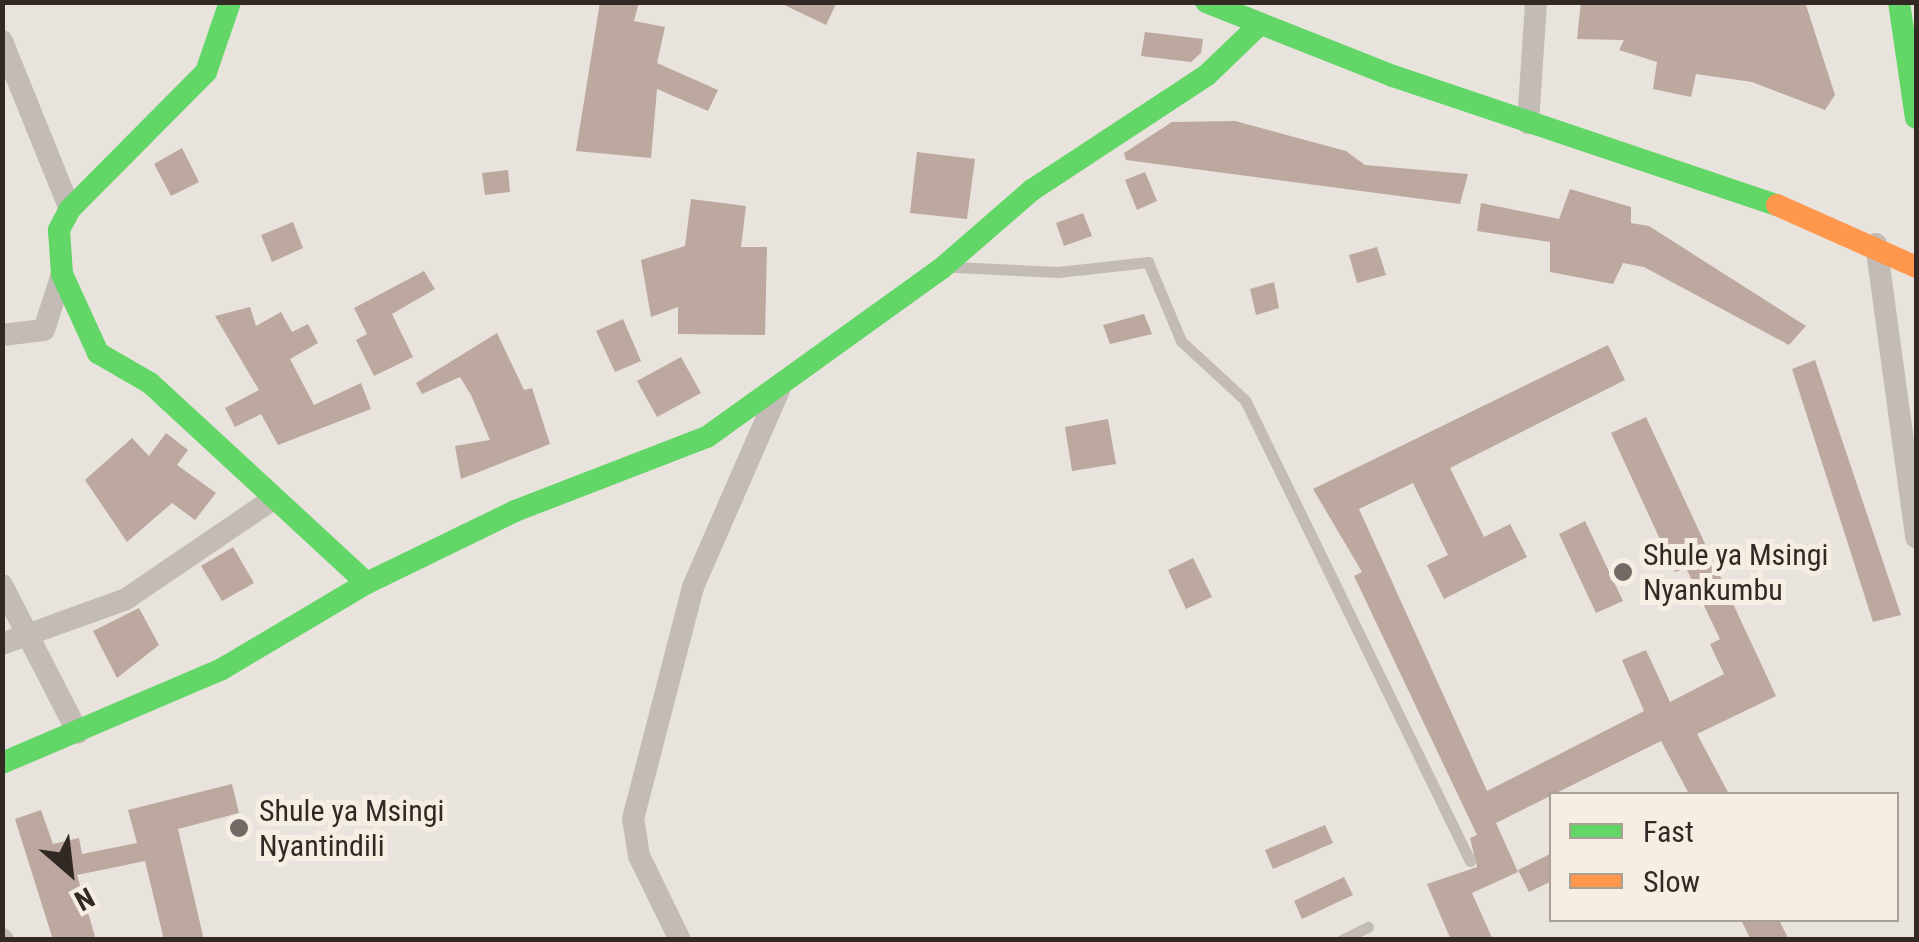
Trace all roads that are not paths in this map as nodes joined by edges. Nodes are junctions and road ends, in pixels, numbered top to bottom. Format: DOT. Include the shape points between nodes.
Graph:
graph roads {
  1 [pos="230,2"];
  2 [pos="1206,2"];
  3 [pos="1536,2"];
  4 [pos="1899,2"];
  5 [pos="1259,25"];
  6 [pos="2,41"];
  7 [pos="1916,118"];
  8 [pos="1528,123"];
  9 [pos="70,208"];
  10 [pos="1876,244"];
  11 [pos="1916,267"];
  12 [pos="941,269"];
  13 [pos="62,274"];
  14 [pos="2,334"];
  15 [pos="778,390"];
  16 [pos="273,498"];
  17 [pos="1916,537"];
  18 [pos="367,583"];
  19 [pos="2,585"];
  20 [pos="29,636"];
  21 [pos="2,644"];
  22 [pos="78,733"];
  23 [pos="2,762"];
  24 [pos="1470,861"];
  25 [pos="1368,927"];
  26 [pos="680,940"];
  27 [pos="1342,940"];
  1 -- 9 [label="main road" via="206,72"];
  2 -- 5 [label="main road"];
  3 -- 8 [label="street"];
  4 -- 7 [label="main road"];
  5 -- 8 [label="main road"];
  5 -- 12 [label="main road" via="1207,74 1032,190"];
  6 -- 9 [label="street"];
  8 -- 10 [label="main road"];
  9 -- 13 [label="main road" via="60,230"];
  10 -- 11 [label="main road"];
  10 -- 17 [label="street"];
  12 -- 15 [label="main road"];
  12 -- 24 [label="lane" via="1058,272 1148,262 1181,341 1244,400"];
  13 -- 14 [label="street" via="44,330"];
  13 -- 16 [label="main road" via="86,340 150,383"];
  15 -- 18 [label="main road" via="707,436 515,512"];
  15 -- 26 [label="street" via="693,586 633,818 636,847"];
  16 -- 18 [label="main road"];
  16 -- 20 [label="street" via="126,599"];
  18 -- 22 [label="main road" via="222,669"];
  19 -- 20 [label="street"];
  20 -- 21 [label="street"];
  20 -- 22 [label="street"];
  22 -- 23 [label="main road"];
  25 -- 27 [label="lane"];
}
